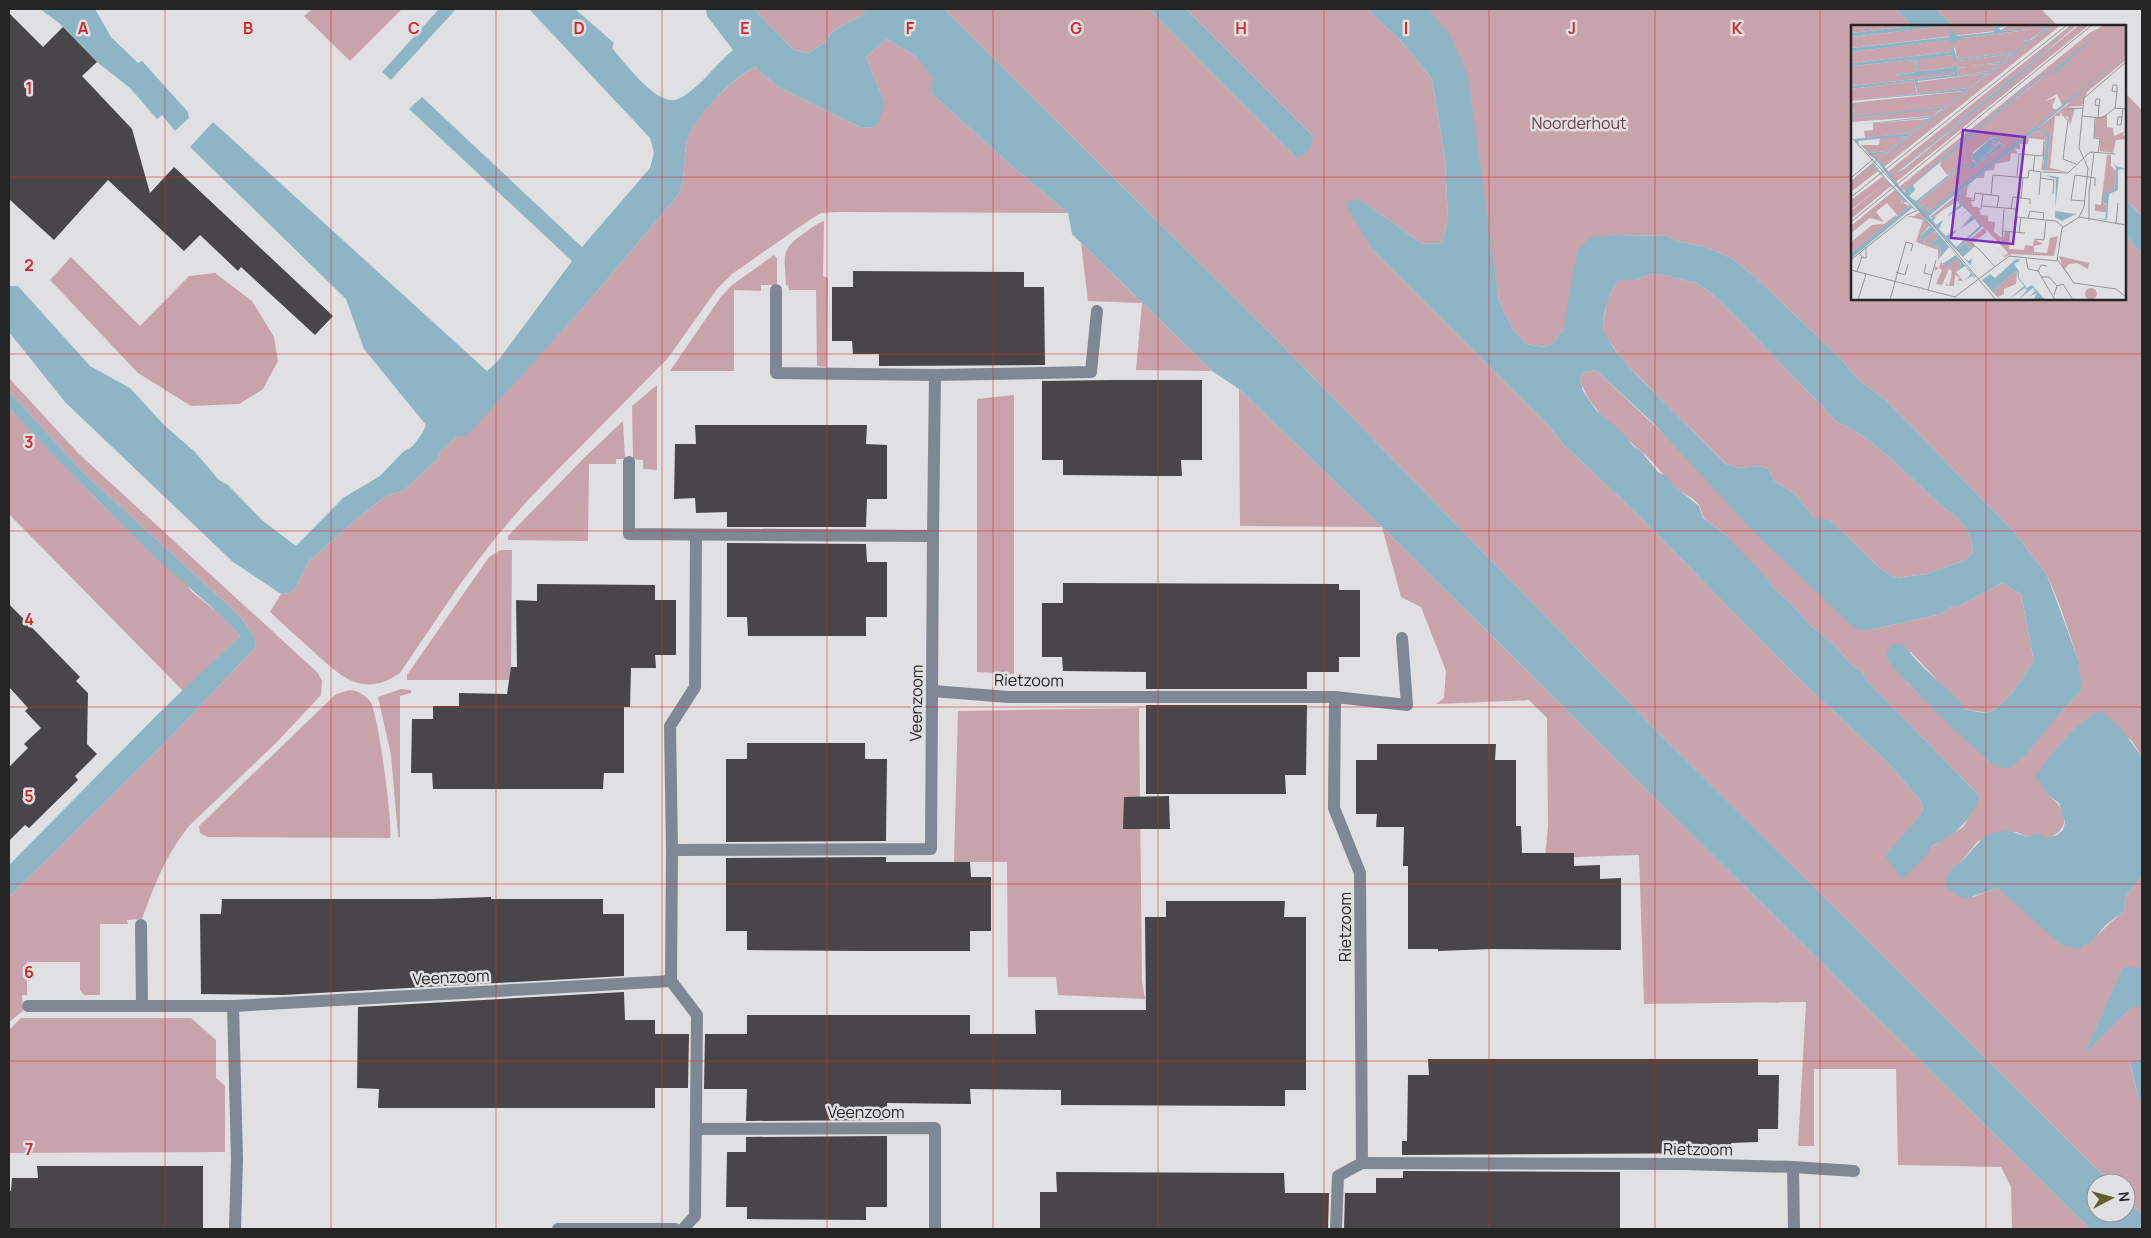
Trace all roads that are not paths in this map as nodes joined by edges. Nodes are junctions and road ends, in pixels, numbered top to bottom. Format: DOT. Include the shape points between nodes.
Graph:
graph roads {
  1 [pos="776,290"];
  2 [pos="1097,311"];
  3 [pos="935,375"];
  4 [pos="629,462"];
  5 [pos="696,536"];
  6 [pos="934,536"];
  7 [pos="1402,638"];
  8 [pos="933,691"];
  9 [pos="1335,697"];
  10 [pos="672,850"];
  11 [pos="141,925"];
  12 [pos="671,981"];
  13 [pos="28,1006"];
  14 [pos="142,1006"];
  15 [pos="233,1006"];
  16 [pos="696,1129"];
  17 [pos="1362,1163"];
  18 [pos="1793,1167"];
  19 [pos="1854,1171"];
  20 [pos="235,1229"];
  21 [pos="558,1229"];
  22 [pos="675,1229"];
  23 [pos="683,1229"];
  24 [pos="936,1229"];
  25 [pos="1336,1229"];
  26 [pos="1794,1229"];
  1 -- 3 [label="street" via="776,373"];
  2 -- 3 [label="street" via="1091,372"];
  3 -- 6 [label="street"];
  4 -- 5 [label="street" via="629,534"];
  5 -- 6 [label="street"];
  5 -- 10 [label="street" via="695,687 670,726"];
  6 -- 8 [label="street, Veenzoom"];
  7 -- 9 [label="street, Rietzoom" via="1407,705"];
  8 -- 9 [label="street, Rietzoom" via="1008,698"];
  8 -- 10 [label="street, Veenzoom" via="931,849"];
  9 -- 17 [label="street, Rietzoom" via="1334,808 1360,873"];
  10 -- 12 [label="street"];
  11 -- 14 [label="street"];
  12 -- 15 [label="street, Veenzoom"];
  12 -- 16 [label="street" via="697,1015"];
  13 -- 14 [label="street, Veenzoom"];
  14 -- 15 [label="street, Veenzoom"];
  15 -- 20 [label="street" via="237,1159"];
  16 -- 23 [label="street" via="695,1216"];
  16 -- 24 [label="street, Veenzoom" via="935,1128"];
  17 -- 18 [label="street, Rietzoom"];
  17 -- 25 [label="street, Rietzoom" via="1338,1176"];
  18 -- 19 [label="street, Rietzoom"];
  18 -- 26 [label="street"];
  21 -- 22 [label="street"];
}
